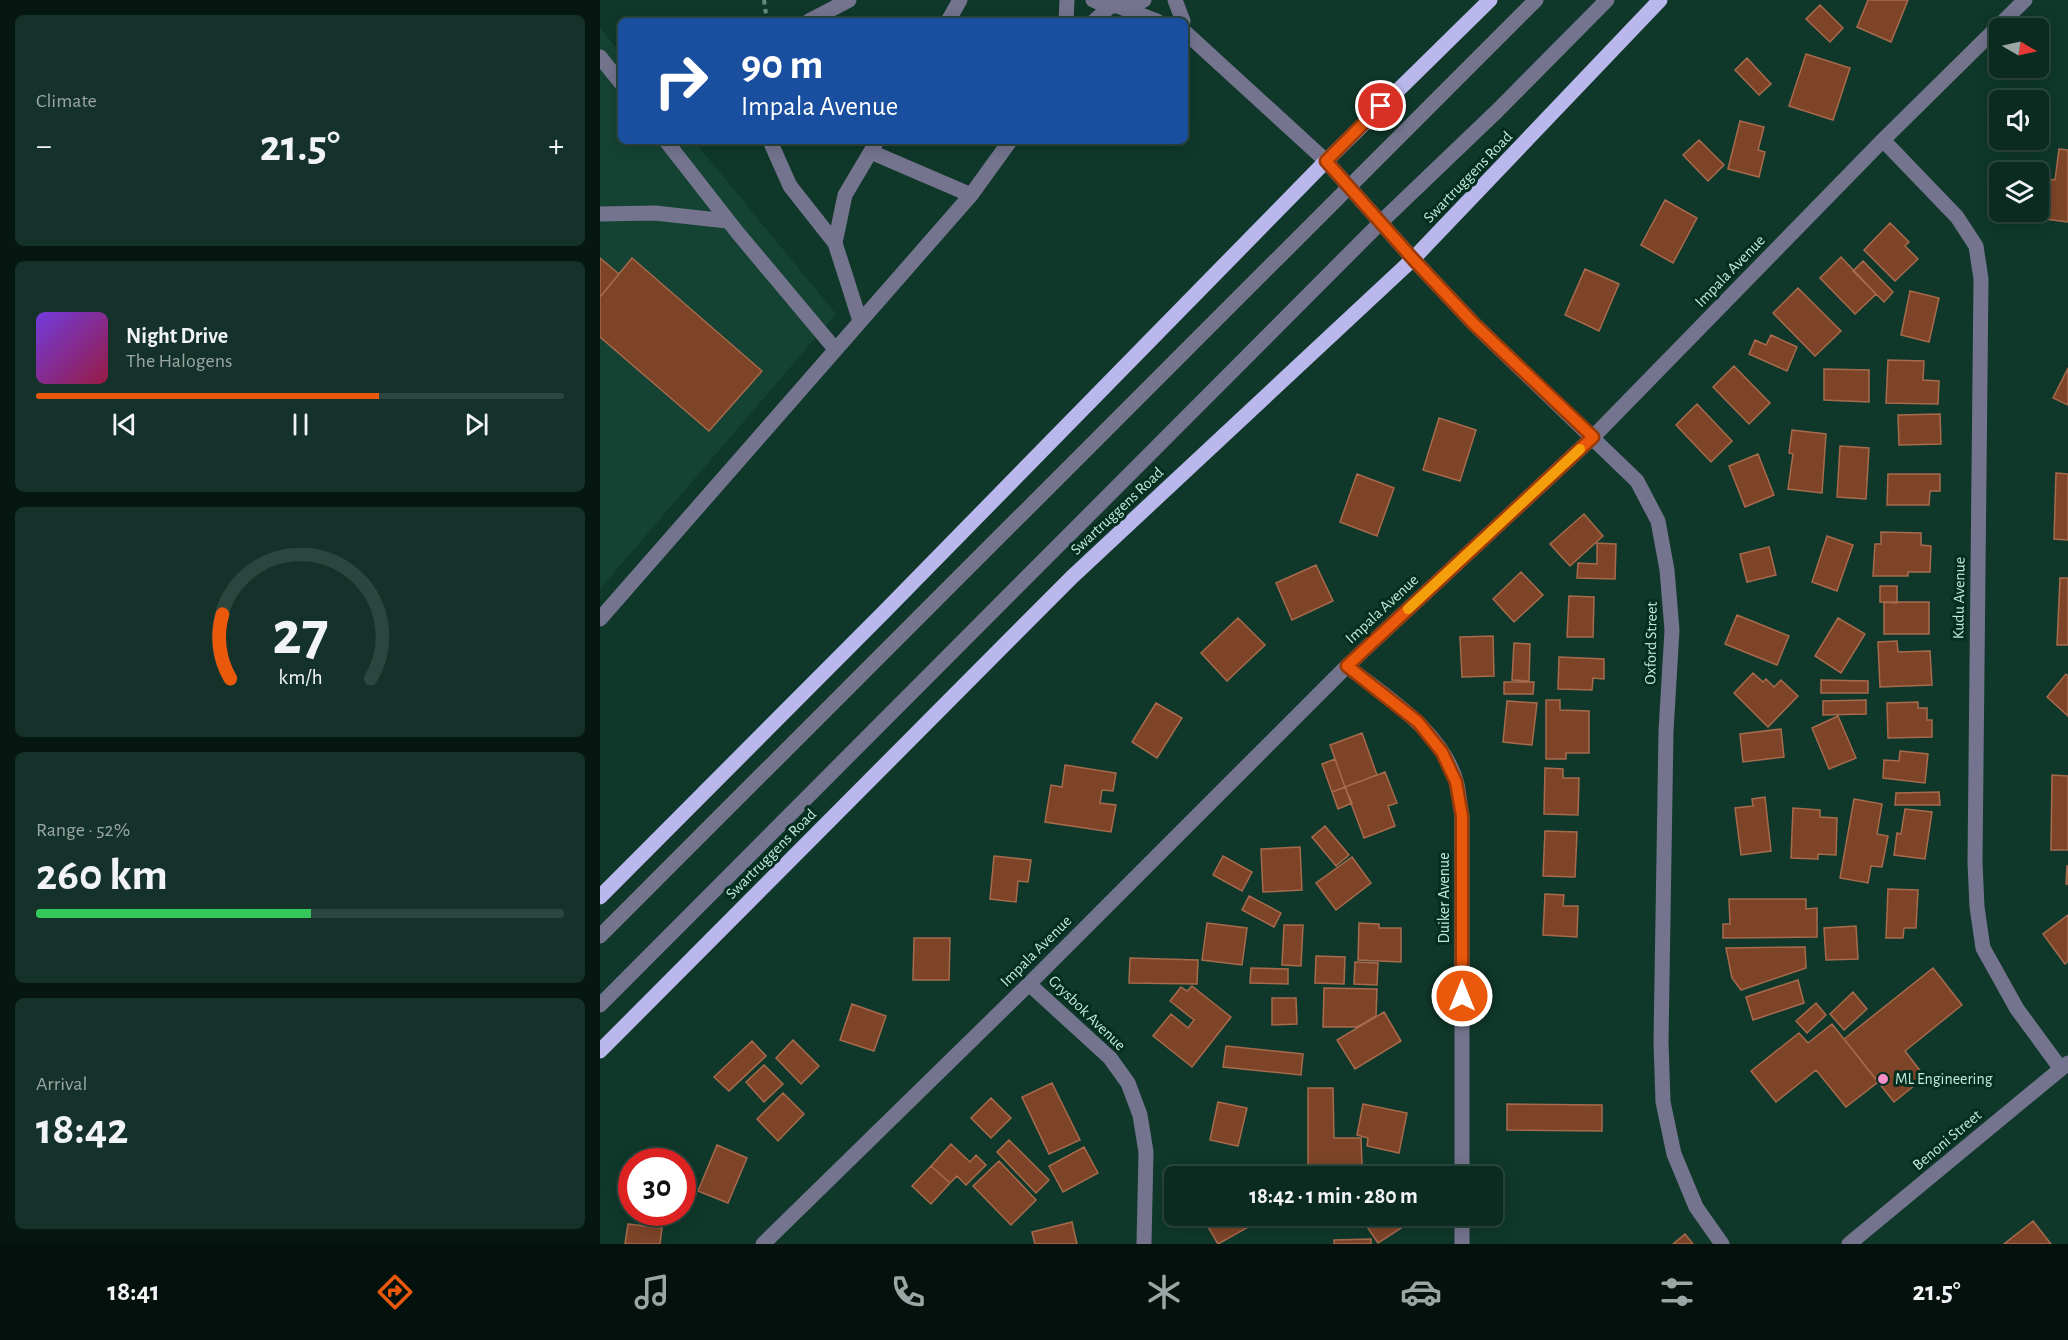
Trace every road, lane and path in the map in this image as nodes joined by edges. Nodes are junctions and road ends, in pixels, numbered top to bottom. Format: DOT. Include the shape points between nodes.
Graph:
graph roads {
  1 [pos="764,0"];
  2 [pos="849,0"];
  3 [pos="960,0"];
  4 [pos="1068,0"];
  5 [pos="1093,0"];
  6 [pos="1144,0"];
  7 [pos="1176,0"];
  8 [pos="1490,0"];
  9 [pos="1536,0"];
  10 [pos="1607,0"];
  11 [pos="1660,0"];
  12 [pos="2025,0"];
  13 [pos="1115,6"];
  14 [pos="767,18"];
  15 [pos="815,18"];
  16 [pos="950,18"];
  17 [pos="1066,18"];
  18 [pos="1098,18"];
  19 [pos="1149,18"];
  20 [pos="1182,18"];
  21 [pos="1188,32"];
  22 [pos="600,57"];
  23 [pos="618,79"];
  24 [pos="1883,140"];
  25 [pos="668,144"];
  26 [pos="771,144"];
  27 [pos="1008,144"];
  28 [pos="874,147"];
  29 [pos="1326,161"];
  30 [pos="1350,186"];
  31 [pos="971,195"];
  32 [pos="600,214"];
  33 [pos="728,221"];
  34 [pos="1382,222"];
  35 [pos="835,243"];
  36 [pos="1413,259"];
  37 [pos="860,321"];
  38 [pos="835,349"];
  39 [pos="1593,437"];
  40 [pos="600,619"];
  41 [pos="1347,666"];
  42 [pos="600,897"];
  43 [pos="600,936"];
  44 [pos="1029,984"];
  45 [pos="600,1005"];
  46 [pos="600,1051"];
  47 [pos="2065,1066"];
  48 [pos="1462,1166"];
  49 [pos="1462,1226"];
  50 [pos="763,1244"];
  51 [pos="1144,1244"];
  52 [pos="1462,1244"];
  53 [pos="1722,1244"];
  54 [pos="1849,1244"];
  1 -- 14 [label="path"];
  2 -- 15 [label="street"];
  3 -- 16 [label="street"];
  4 -- 17 [label="street"];
  5 -- 13 [label="street"];
  6 -- 13 [label="street"];
  7 -- 20 [label="street"];
  8 -- 29 [label="main road"];
  9 -- 30 [label="street"];
  10 -- 34 [label="street"];
  11 -- 36 [label="main road, Swartruggens Road"];
  12 -- 24 [label="street, Impala Avenue"];
  13 -- 18 [label="street"];
  13 -- 19 [label="street"];
  21 -- 29 [label="street, Oxford Street"];
  22 -- 23 [label="street"];
  24 -- 39 [label="street, Impala Avenue"];
  24 -- 47 [label="street, Kudu Avenue" via="1957,217 1976,246 1981,279 1977,907 1983,948 2017,1009"];
  25 -- 33 [label="street"];
  26 -- 35 [label="street" via="790,186"];
  27 -- 31 [label="street"];
  28 -- 31 [label="street"];
  28 -- 35 [label="street" via="845,195"];
  29 -- 30 [label="street, Oxford Street"];
  29 -- 42 [label="main road"];
  30 -- 34 [label="street, Oxford Street"];
  30 -- 43 [label="street"];
  31 -- 37 [label="street"];
  32 -- 33 [label="street" via="655,213"];
  33 -- 38 [label="street"];
  34 -- 36 [label="street, Oxford Street"];
  34 -- 45 [label="street"];
  35 -- 37 [label="street"];
  36 -- 39 [label="street, Oxford Street" via="1474,324"];
  36 -- 46 [label="main road, Swartruggens Road" via="1072,577"];
  37 -- 38 [label="street"];
  38 -- 40 [label="street"];
  39 -- 41 [label="street, Impala Avenue"];
  39 -- 53 [label="street, Oxford Street" via="1637,481 1658,521 1668,570 1672,630 1665,743 1663,1102 1674,1154 1696,1207"];
  41 -- 44 [label="street, Impala Avenue"];
  41 -- 48 [label="street, Duiker Avenue" via="1418,722 1442,752 1456,782 1462,816"];
  44 -- 50 [label="street, Impala Avenue"];
  44 -- 51 [label="street, Grysbok Avenue" via="1110,1058 1128,1083 1140,1115 1146,1152"];
  47 -- 54 [label="street, Benoni Street"];
  49 -- 52 [label="street"];
}
